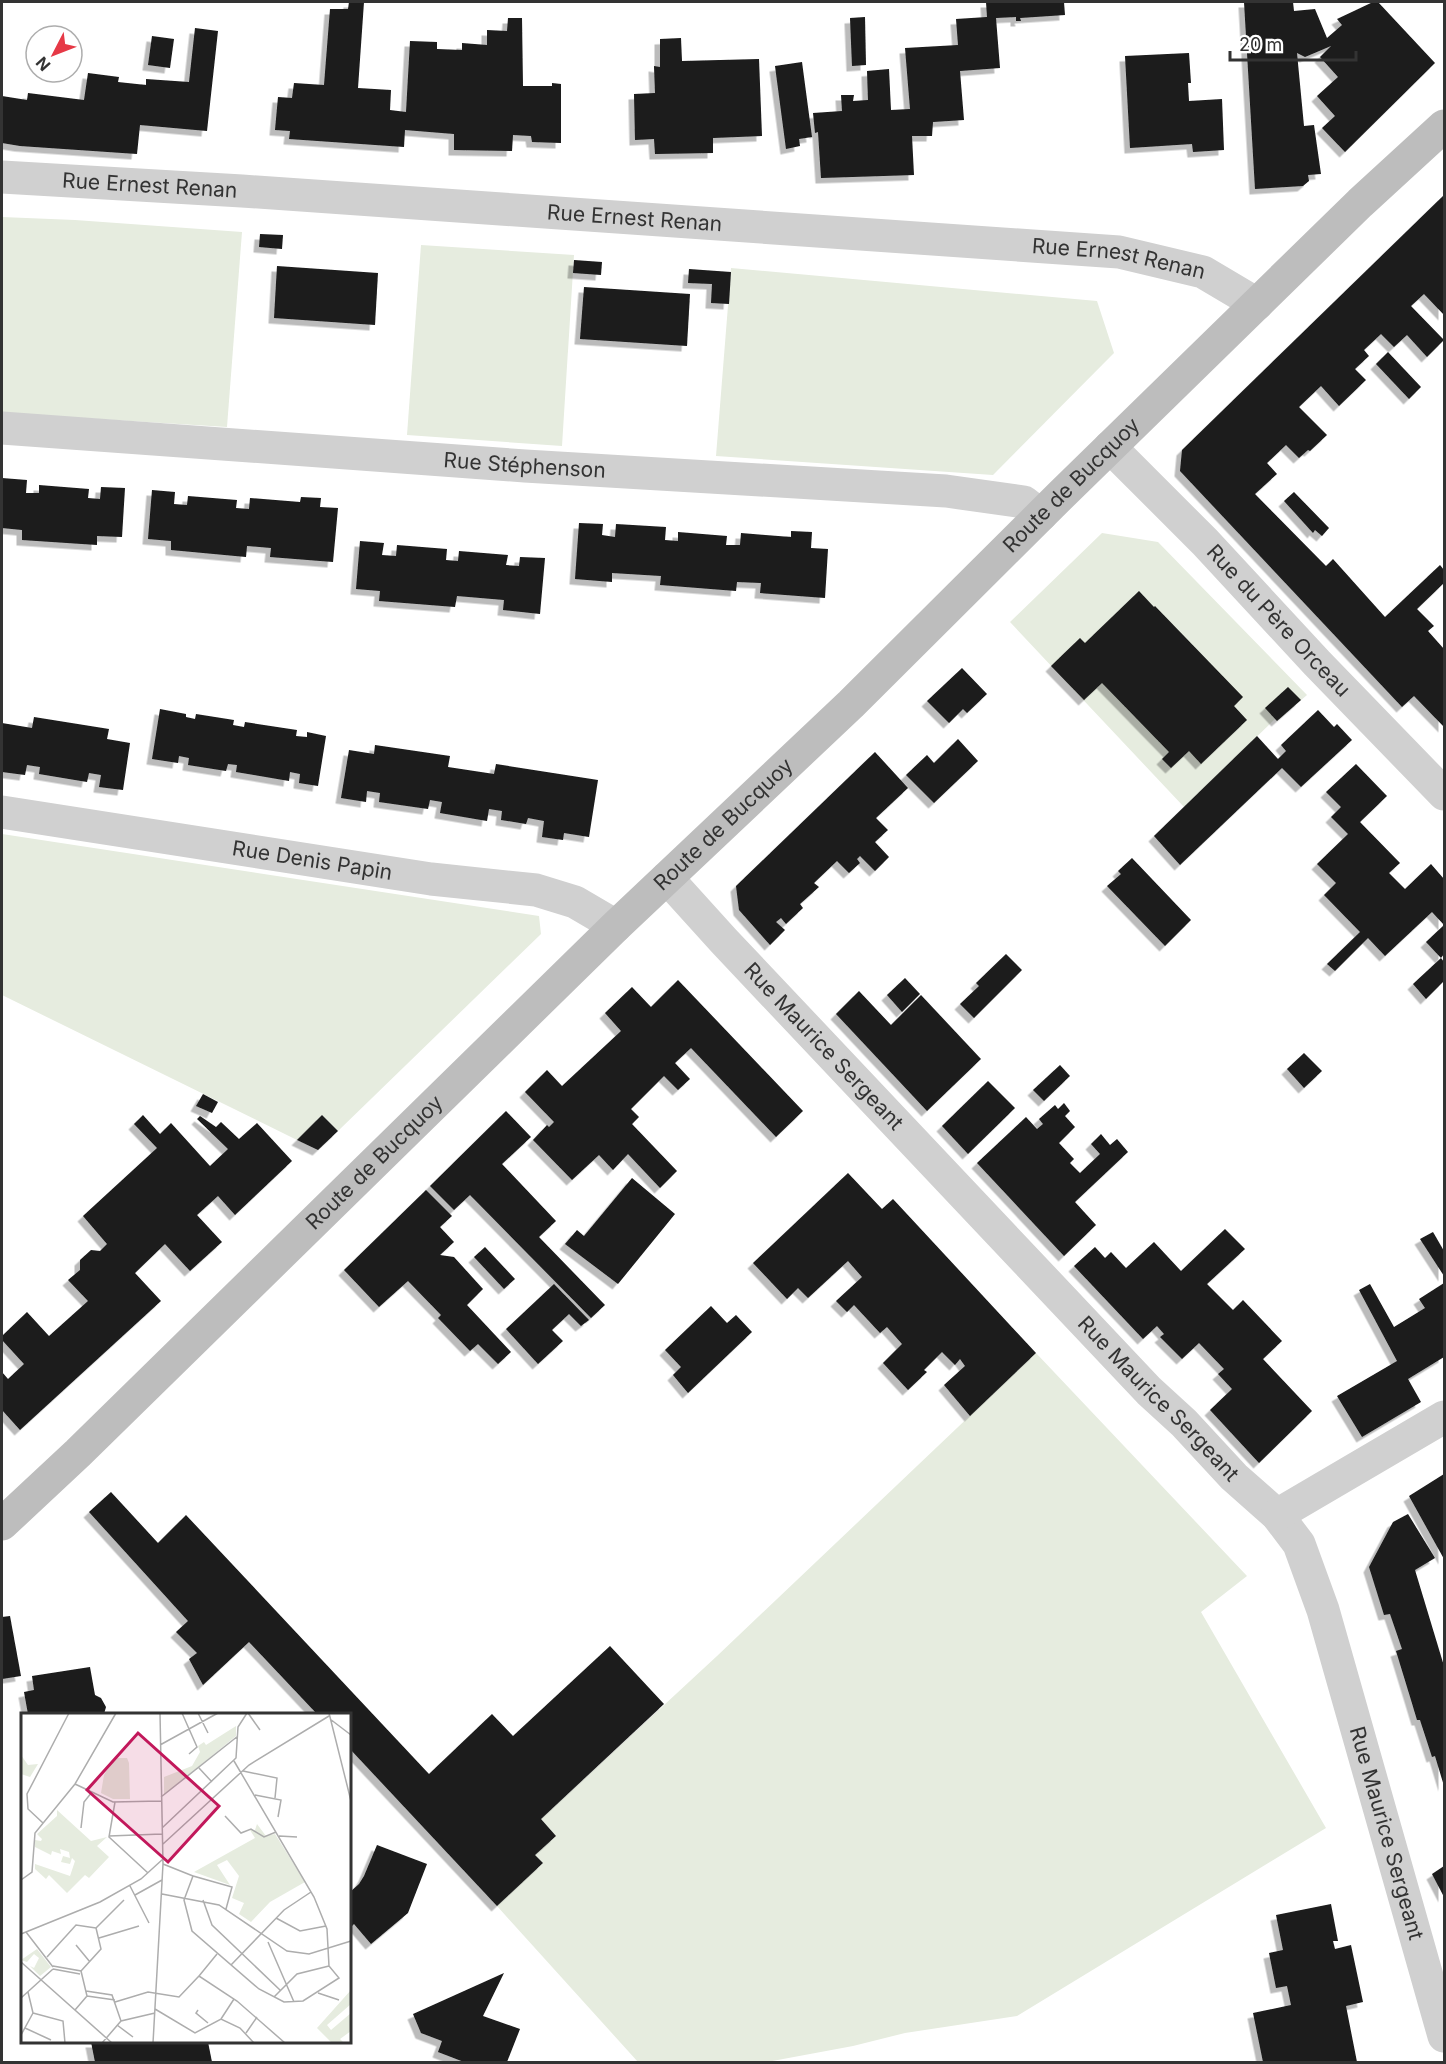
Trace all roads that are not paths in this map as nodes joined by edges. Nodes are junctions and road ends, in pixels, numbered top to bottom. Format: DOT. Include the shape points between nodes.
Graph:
graph roads {
  1 [pos="1444,126"];
  2 [pos="2,177"];
  3 [pos="1257,304"];
  4 [pos="2,428"];
  5 [pos="1110,447"];
  6 [pos="1041,515"];
  7 [pos="1444,794"];
  8 [pos="2,812"];
  9 [pos="667,878"];
  10 [pos="616,926"];
  11 [pos="1444,1417"];
  12 [pos="1277,1515"];
  13 [pos="2,1524"];
  14 [pos="1435,1965"];
  15 [pos="1444,2036"];
  1 -- 3 [label="main road, Route de Bucquoy"];
  2 -- 3 [label="street, Rue Ernest Renan" via="242,190 1119,252 1203,272"];
  3 -- 5 [label="main road, Route de Bucquoy"];
  4 -- 6 [label="street, Rue Stéphenson" via="525,466 946,491 1024,502"];
  5 -- 6 [label="main road, Route de Bucquoy"];
  5 -- 7 [label="street, Rue du Père Orceau"];
  6 -- 9 [label="main road, Route de Bucquoy" via="851,704"];
  8 -- 10 [label="street, Rue Denis Papin" via="431,879 536,890 575,902"];
  9 -- 10 [label="main road, Route de Bucquoy"];
  9 -- 12 [label="street, Rue Maurice Sergeant" via="1149,1391"];
  10 -- 13 [label="main road, Route de Bucquoy"];
  11 -- 12 [label="street"];
  12 -- 14 [label="street, Rue Maurice Sergeant" via="1299,1544 1323,1610"];
  14 -- 15 [label="street, Rue Maurice Sergeant"];
}
